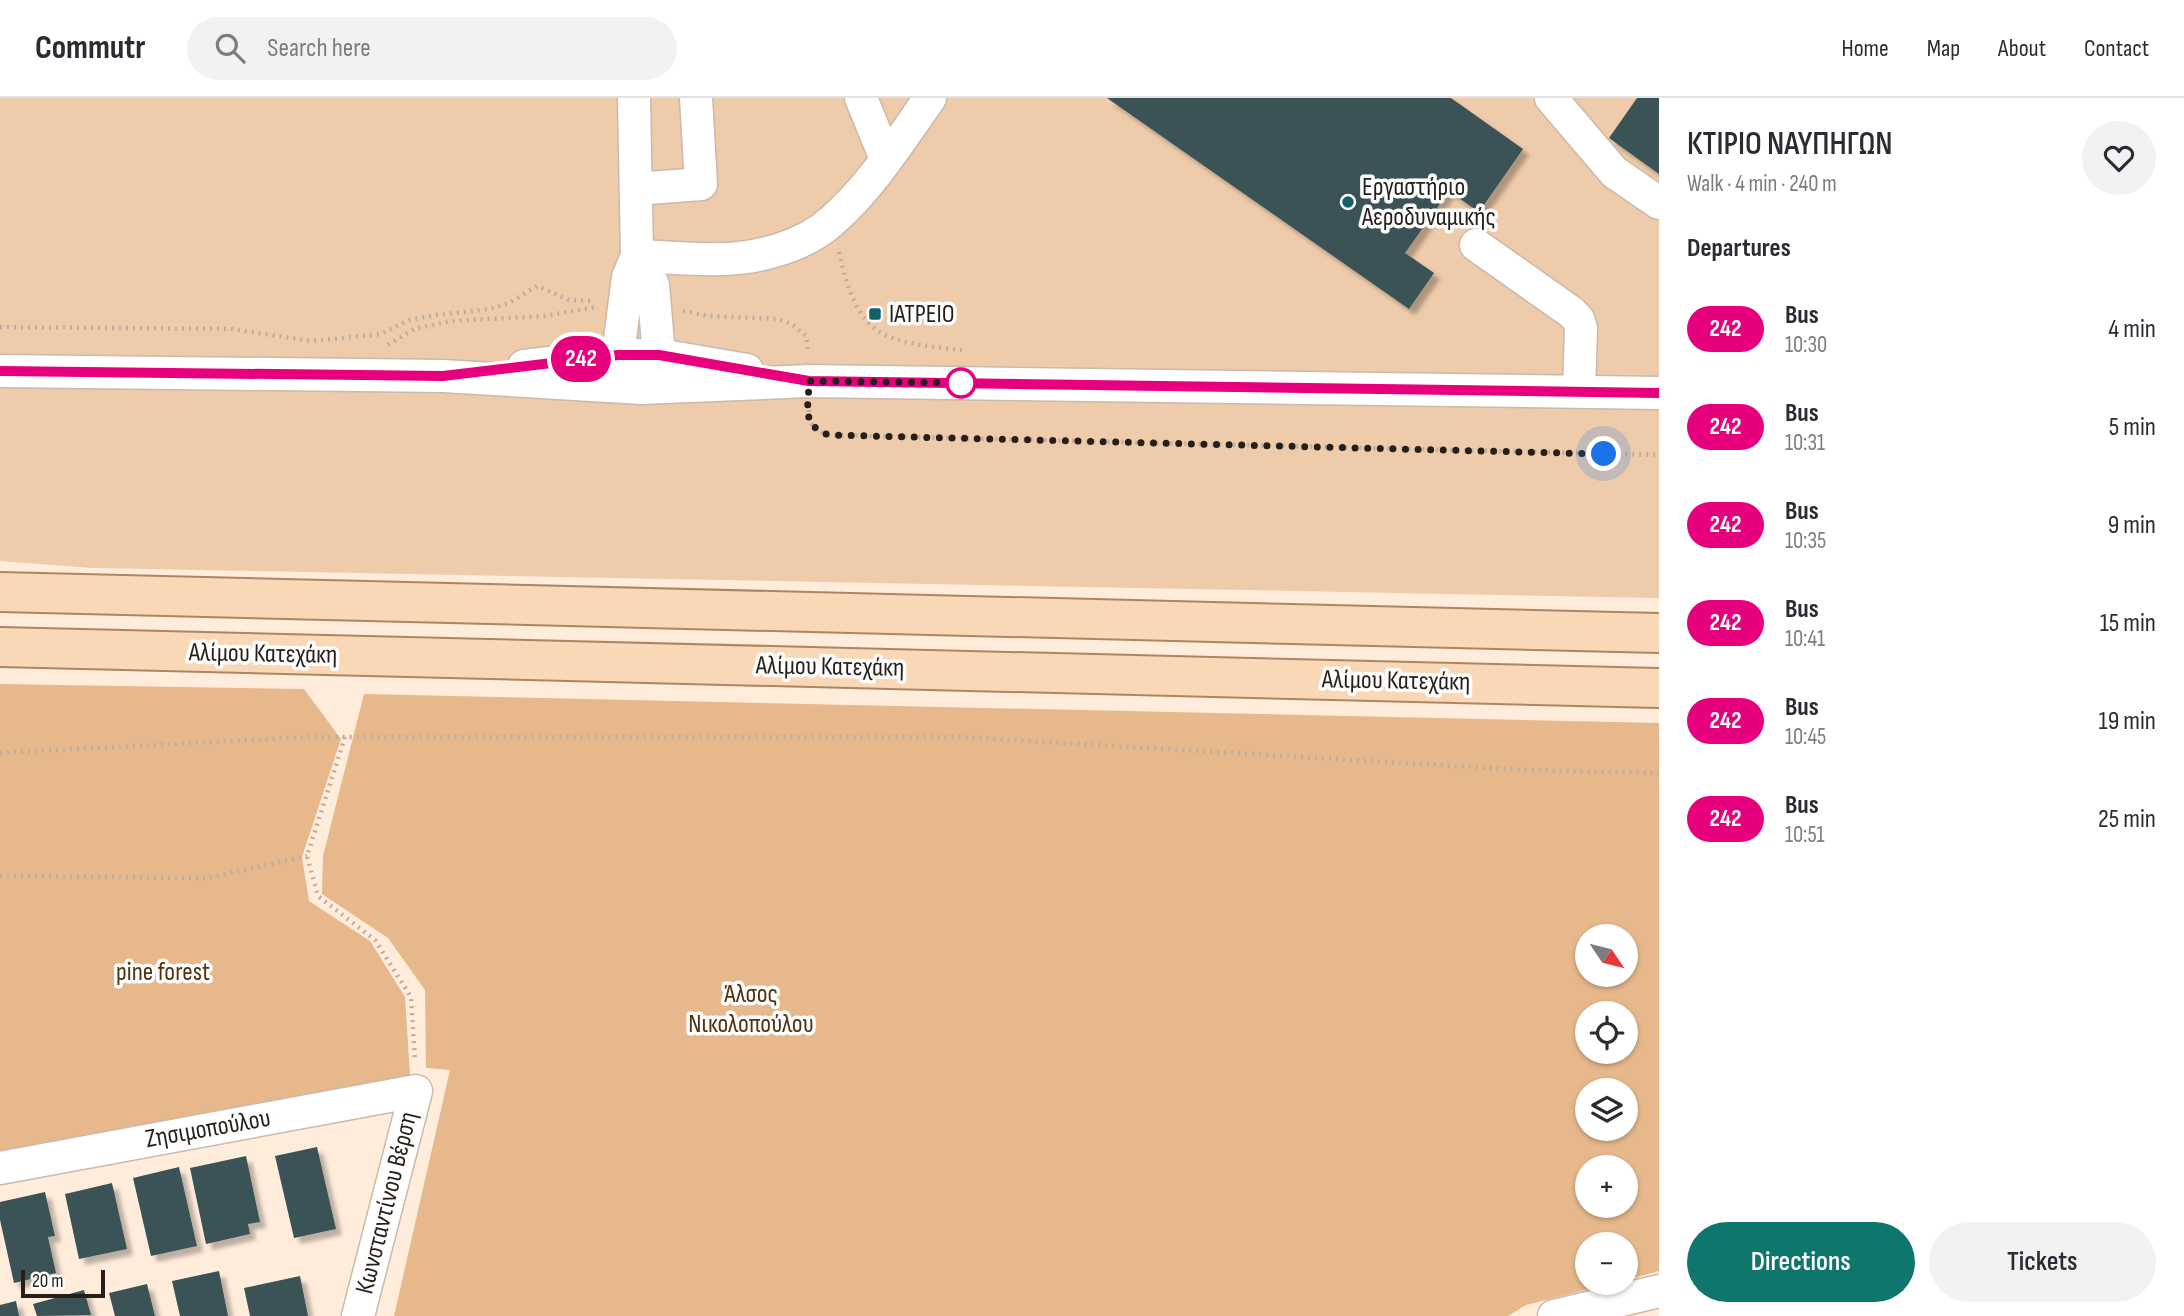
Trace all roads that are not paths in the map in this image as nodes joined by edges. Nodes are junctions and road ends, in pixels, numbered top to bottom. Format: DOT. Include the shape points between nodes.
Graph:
graph roads {
  1 [pos="634,98"];
  2 [pos="696,98"];
  3 [pos="861,98"];
  4 [pos="930,98"];
  5 [pos="1551,98"];
  6 [pos="886,159"];
  7 [pos="636,189"];
  8 [pos="1659,204"];
  9 [pos="1476,245"];
  10 [pos="637,256"];
  11 [pos="640,304"];
  12 [pos="618,355"];
  13 [pos="659,355"];
  14 [pos="0,371"];
  15 [pos="443,376"];
  16 [pos="809,381"];
  17 [pos="641,388"];
  18 [pos="1579,391"];
  19 [pos="1659,393"];
  20 [pos="0,592"];
  21 [pos="1659,633"];
  22 [pos="0,647"];
  23 [pos="1659,688"];
  24 [pos="416,1091"];
  25 [pos="0,1168"];
  26 [pos="1659,1291"];
  27 [pos="358,1316"];
  28 [pos="1554,1316"];
  1 -- 7 [label="street"];
  2 -- 7 [label="street" via="701,184"];
  3 -- 6 [label="street"];
  4 -- 6 [label="street"];
  5 -- 8 [label="street" via="1614,172"];
  6 -- 10 [label="street" via="832,222 779,249 723,259"];
  7 -- 10 [label="street"];
  9 -- 18 [label="street" via="1578,319"];
  10 -- 11 [label="street" via="628,277"];
  11 -- 12 [label="street"];
  11 -- 13 [label="street"];
  12 -- 13 [label="street"];
  12 -- 15 [label="street"];
  12 -- 17 [label="street"];
  13 -- 16 [label="street"];
  13 -- 17 [label="street"];
  14 -- 15 [label="street"];
  15 -- 17 [label="street"];
  16 -- 17 [label="street"];
  16 -- 18 [label="street"];
  18 -- 19 [label="street"];
  20 -- 21 [label="main road, Αλίμου Κατεχάκη"];
  22 -- 23 [label="main road, Αλίμου Κατεχάκη"];
  24 -- 25 [label="street, Ζησιμοπούλου"];
  24 -- 27 [label="street, Κωνσταντίνου Βέρση"];
  26 -- 28 [label="street"];
}
